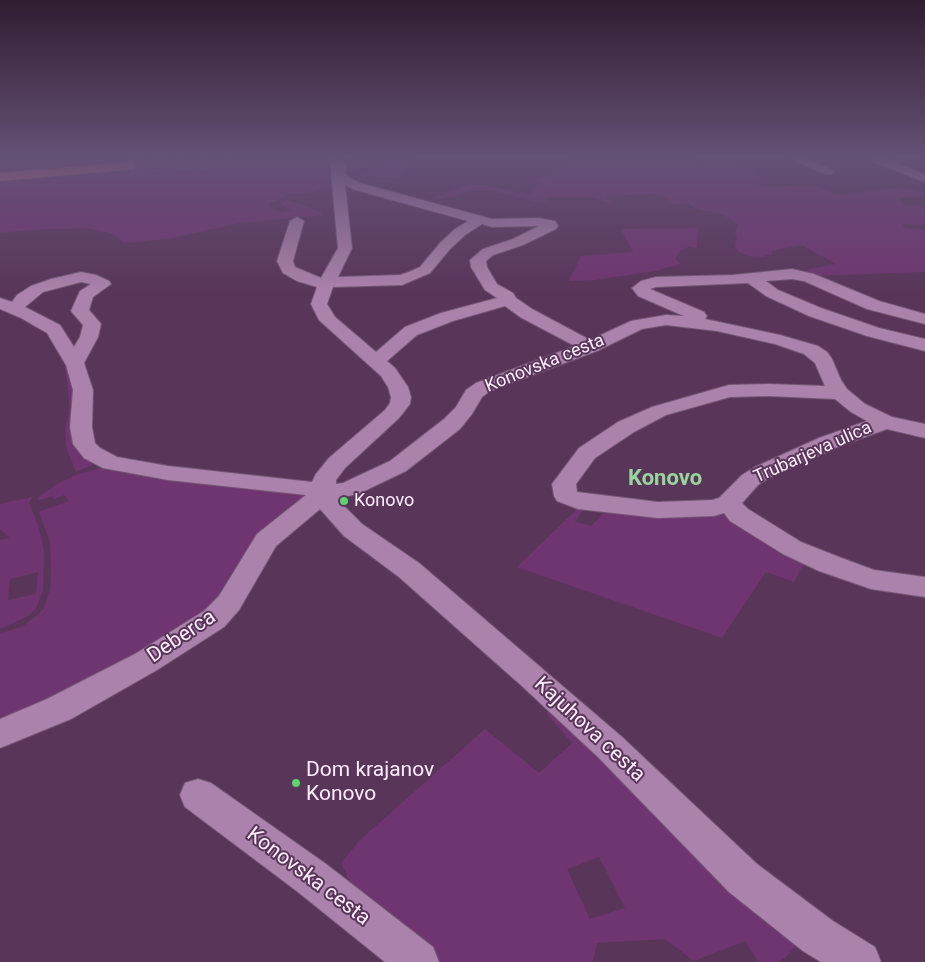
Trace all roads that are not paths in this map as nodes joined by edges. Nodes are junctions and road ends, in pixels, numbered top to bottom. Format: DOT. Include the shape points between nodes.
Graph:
graph roads {
  1 [pos="342,204"];
  2 [pos="421,204"];
  3 [pos="478,220"];
  4 [pos="297,221"];
  5 [pos="752,279"];
  6 [pos="327,284"];
  7 [pos="508,300"];
  8 [pos="7,306"];
  9 [pos="925,319"];
  10 [pos="717,326"];
  11 [pos="925,345"];
  12 [pos="590,347"];
  13 [pos="376,361"];
  14 [pos="75,363"];
  15 [pos="840,393"];
  16 [pos="884,422"];
  17 [pos="925,431"];
  18 [pos="324,493"];
  19 [pos="728,503"];
  20 [pos="925,587"];
  21 [pos="0,734"];
  22 [pos="198,795"];
  23 [pos="418,962"];
  24 [pos="860,962"];
  1 -- 6 [label="street" via="346,248"];
  2 -- 3 [label="street"];
  3 -- 6 [label="street" via="455,236 425,270 402,280"];
  3 -- 7 [label="street" via="492,223 546,222 551,226 488,252 478,260 490,287"];
  4 -- 6 [label="street" via="285,261 288,270"];
  5 -- 9 [label="street" via="781,274 800,275 873,305"];
  5 -- 10 [label="street" via="656,282 640,288"];
  5 -- 11 [label="street" via="802,307 873,332"];
  6 -- 13 [label="street" via="319,304 328,320"];
  7 -- 12 [label="street"];
  7 -- 13 [label="street" via="446,317 411,331"];
  8 -- 14 [label="street, Konovska cesta" via="54,329"];
  8 -- 14 [label="street" via="52,283 81,277 103,284 86,294 82,303 80,311 92,324"];
  10 -- 12 [label="street, Konovska cesta" via="679,320 654,321"];
  10 -- 15 [label="street, Konovska cesta" via="810,350 825,363"];
  12 -- 18 [label="street, Konovska cesta" via="483,387 473,394 465,410 452,424 398,466 349,490"];
  13 -- 18 [label="street" via="398,387 400,404 337,463 324,479"];
  14 -- 18 [label="street, Konovska cesta" via="83,390 81,427 84,444 92,453 111,463 168,473 304,487"];
  15 -- 16 [label="street, Konovska cesta" via="858,408"];
  15 -- 19 [label="street" via="729,391 659,412 626,427 587,453 564,484 566,496 578,501 658,510 714,508"];
  16 -- 17 [label="street, Konovska cesta"];
  16 -- 19 [label="street, Trubarjeva ulica" via="763,472 750,480"];
  18 -- 21 [label="street, Deberca" via="266,540 229,603 214,620 68,704"];
  18 -- 24 [label="street, Kajuhova cesta" via="334,511 353,530 409,570 534,678 610,747 743,878 818,936"];
  19 -- 20 [label="street" via="763,531 829,564 871,579"];
  22 -- 23 [label="street, Konovska cesta" via="312,878"];
}
